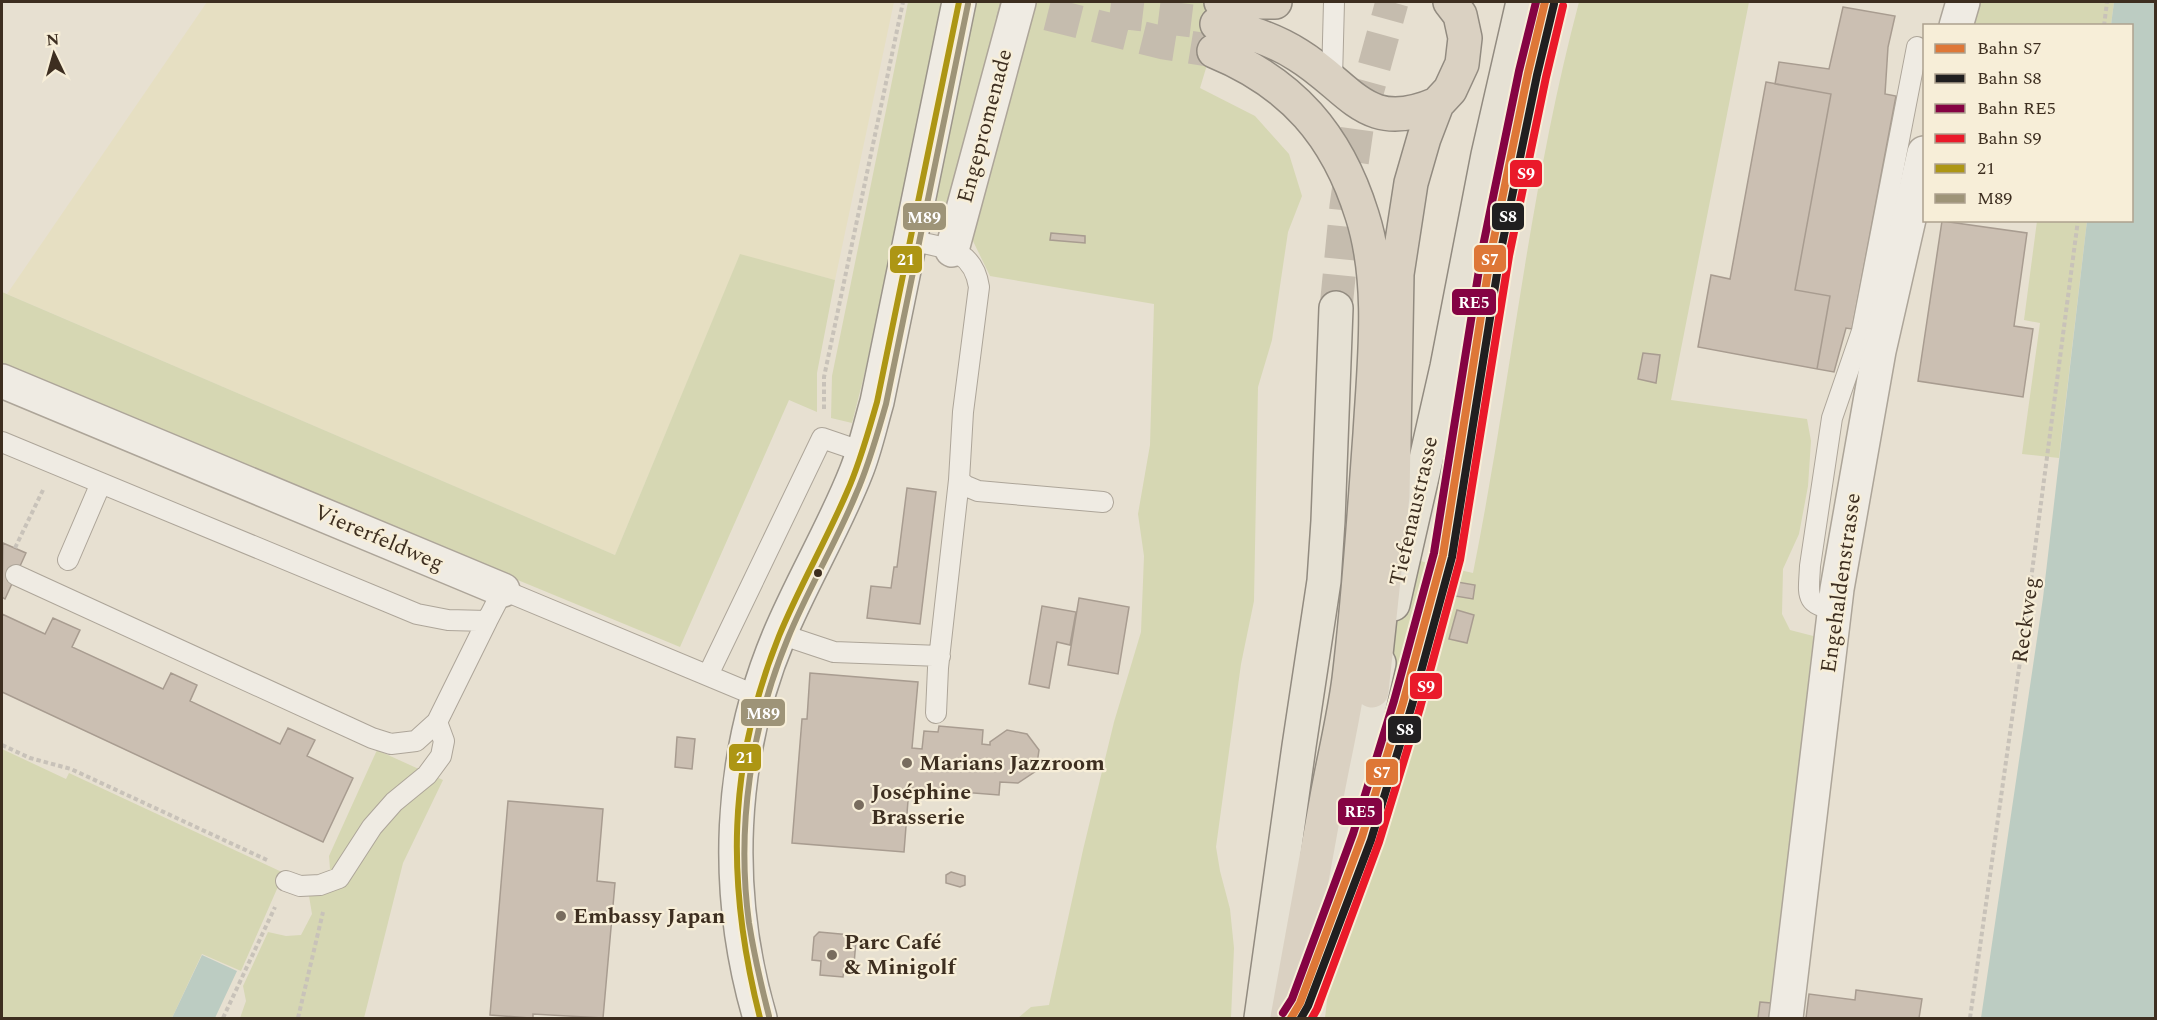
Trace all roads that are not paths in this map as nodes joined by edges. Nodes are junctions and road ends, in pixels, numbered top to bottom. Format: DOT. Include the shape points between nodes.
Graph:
graph roads {
  1 [pos="959,2"];
  2 [pos="1019,2"];
  3 [pos="1275,2"];
  4 [pos="1334,2"];
  5 [pos="1523,2"];
  6 [pos="1963,2"];
  7 [pos="1458,6"];
  8 [pos="1957,24"];
  9 [pos="1217,26"];
  10 [pos="1917,47"];
  11 [pos="1332,79"];
  12 [pos="1437,104"];
  13 [pos="1923,157"];
  14 [pos="909,240"];
  15 [pos="952,250"];
  16 [pos="1336,308"];
  17 [pos="2,381"];
  18 [pos="2,442"];
  19 [pos="863,452"];
  20 [pos="959,480"];
  21 [pos="101,483"];
  22 [pos="1103,502"];
  23 [pos="68,560"];
  24 [pos="16,575"];
  25 [pos="503,590"];
  26 [pos="1835,609"];
  27 [pos="487,621"];
  28 [pos="780,634"];
  29 [pos="940,656"];
  30 [pos="708,675"];
  31 [pos="1372,691"];
  32 [pos="757,696"];
  33 [pos="936,713"];
  34 [pos="437,722"];
  35 [pos="286,881"];
  36 [pos="760,1018"];
  37 [pos="1261,1018"];
  38 [pos="1287,1018"];
  39 [pos="1298,1018"];
  40 [pos="1786,1018"];
  1 -- 14 [label="street"];
  2 -- 15 [label="street, Engepromenade"];
  3 -- 9 [label="highway"];
  4 -- 11 [label="lane"];
  5 -- 31 [label="main road, Tiefenaustrasse" via="1488,155 1447,368"];
  6 -- 8 [label="street"];
  7 -- 12 [label="highway" via="1465,38 1462,64 1450,90"];
  9 -- 11 [label="highway" via="1250,32 1274,42"];
  9 -- 38 [label="highway" via="1240,62 1293,98 1310,115 1338,157 1364,218 1374,288 1375,349 1362,559 1349,681"];
  10 -- 26 [label="lane" via="1862,331 1832,418 1817,520 1809,590 1818,607"];
  11 -- 12 [label="highway" via="1364,108 1381,114 1420,112"];
  12 -- 31 [label="highway" via="1411,183 1397,274 1393,496"];
  13 -- 26 [label="street, Engehaldenstrasse" via="1879,351"];
  14 -- 15 [label="lane"];
  14 -- 19 [label="street" via="877,402"];
  15 -- 20 [label="lane" via="967,257 979,287 963,412"];
  16 -- 37 [label="main road" via="1324,581"];
  17 -- 25 [label="street, Viererfeldweg"];
  18 -- 21 [label="lane"];
  19 -- 28 [label="street"];
  19 -- 30 [label="lane" via="822,438"];
  20 -- 22 [label="lane" via="978,490"];
  20 -- 29 [label="lane"];
  21 -- 23 [label="lane"];
  21 -- 27 [label="lane" via="417,614"];
  24 -- 34 [label="lane" via="372,738 391,744 416,741"];
  25 -- 27 [label="lane"];
  25 -- 30 [label="lane, Viererfeldweg"];
  26 -- 40 [label="street, Engehaldenstrasse"];
  27 -- 34 [label="lane"];
  28 -- 29 [label="lane" via="834,652"];
  28 -- 32 [label="street"];
  29 -- 33 [label="lane"];
  30 -- 32 [label="lane, Viererfeldweg"];
  31 -- 39 [label="main road, Tiefenaustrasse"];
  32 -- 36 [label="street" via="746,742 735,845 744,957"];
  34 -- 35 [label="lane" via="444,741 441,756 427,775 394,802 372,827 339,878 320,885 300,886"];
}
